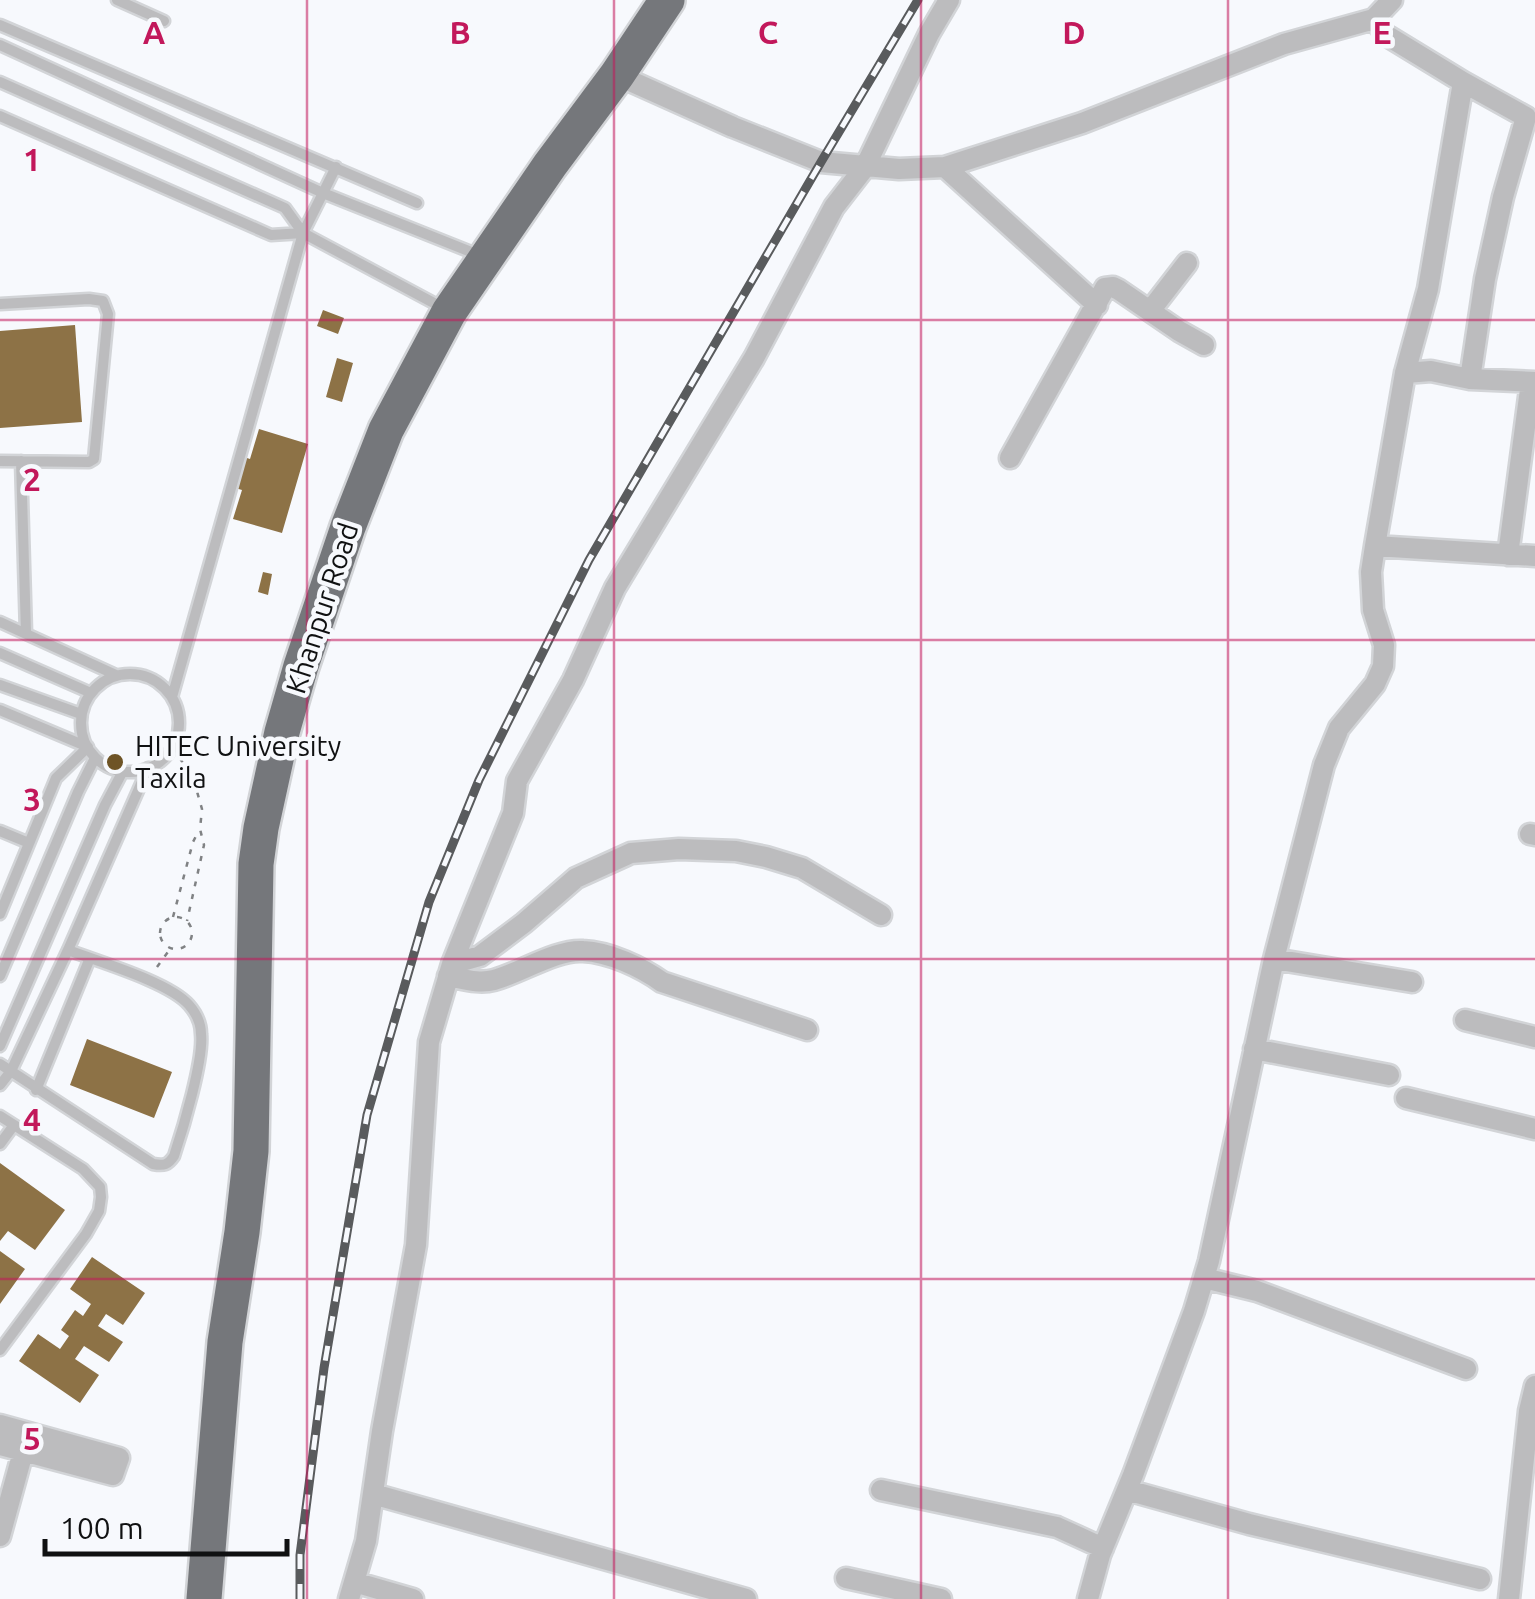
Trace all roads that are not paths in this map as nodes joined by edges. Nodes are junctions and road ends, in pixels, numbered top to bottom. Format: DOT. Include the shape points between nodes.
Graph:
graph roads {
  1 [pos="117,0"];
  2 [pos="667,0"];
  3 [pos="949,0"];
  4 [pos="1392,0"];
  5 [pos="1374,19"];
  6 [pos="164,21"];
  7 [pos="0,26"];
  8 [pos="0,44"];
  9 [pos="617,75"];
  10 [pos="0,82"];
  11 [pos="1463,82"];
  12 [pos="0,116"];
  13 [pos="336,167"];
  14 [pos="865,167"];
  15 [pos="945,168"];
  16 [pos="323,194"];
  17 [pos="417,203"];
  18 [pos="302,234"];
  19 [pos="487,258"];
  20 [pos="1187,263"];
  21 [pos="0,304"];
  22 [pos="1098,304"];
  23 [pos="1150,311"];
  24 [pos="449,312"];
  25 [pos="1204,345"];
  26 [pos="1405,373"];
  27 [pos="1470,379"];
  28 [pos="1533,382"];
  29 [pos="1010,458"];
  30 [pos="0,461"];
  31 [pos="21,461"];
  32 [pos="1374,546"];
  33 [pos="1508,555"];
  34 [pos="1535,556"];
  35 [pos="0,622"];
  36 [pos="26,632"];
  37 [pos="0,653"];
  38 [pos="116,676"];
  39 [pos="0,685"];
  40 [pos="91,693"];
  41 [pos="172,698"];
  42 [pos="0,710"];
  43 [pos="81,714"];
  44 [pos="88,748"];
  45 [pos="96,758"];
  46 [pos="148,768"];
  47 [pos="123,771"];
  48 [pos="0,831"];
  49 [pos="29,843"];
  50 [pos="0,914"];
  51 [pos="881,915"];
  52 [pos="68,950"];
  53 [pos="90,958"];
  54 [pos="1274,959"];
  55 [pos="450,970"];
  56 [pos="0,976"];
  57 [pos="1412,982"];
  58 [pos="1465,1020"];
  59 [pos="807,1030"];
  60 [pos="1535,1036"];
  61 [pos="0,1046"];
  62 [pos="1254,1048"];
  63 [pos="0,1064"];
  64 [pos="11,1071"];
  65 [pos="1389,1075"];
  66 [pos="0,1086"];
  67 [pos="36,1090"];
  68 [pos="1406,1098"];
  69 [pos="0,1116"];
  70 [pos="14,1125"];
  71 [pos="1535,1129"];
  72 [pos="0,1144"];
  73 [pos="1204,1278"];
  74 [pos="0,1350"];
  75 [pos="1466,1370"];
  76 [pos="1535,1386"];
  77 [pos="0,1425"];
  78 [pos="26,1442"];
  79 [pos="0,1446"];
  80 [pos="881,1490"];
  81 [pos="1127,1490"];
  82 [pos="373,1494"];
  83 [pos="0,1536"];
  84 [pos="1103,1548"];
  85 [pos="846,1578"];
  86 [pos="1480,1579"];
  87 [pos="352,1590"];
  88 [pos="204,1599"];
  89 [pos="413,1599"];
  90 [pos="746,1599"];
  91 [pos="942,1599"];
  92 [pos="1088,1599"];
  93 [pos="1509,1599"];
  1 -- 6 [label="lane"];
  2 -- 9 [label="highway, Khanpur Road"];
  3 -- 14 [label="street"];
  4 -- 5 [label="street"];
  5 -- 11 [label="street" via="1386,35"];
  5 -- 15 [label="street" via="1284,44 1082,124"];
  7 -- 13 [label="lane"];
  8 -- 16 [label="lane"];
  9 -- 14 [label="street" via="821,162"];
  9 -- 19 [label="highway, Khanpur Road"];
  10 -- 18 [label="lane" via="285,208"];
  11 -- 26 [label="street" via="1428,288"];
  11 -- 27 [label="street" via="1526,117 1485,279"];
  12 -- 18 [label="lane" via="271,236"];
  13 -- 16 [label="lane"];
  13 -- 17 [label="lane"];
  14 -- 15 [label="street"];
  14 -- 55 [label="street" via="834,207 754,358 614,588 517,782 513,812"];
  15 -- 22 [label="street"];
  16 -- 18 [label="lane"];
  16 -- 19 [label="lane"];
  18 -- 24 [label="lane"];
  18 -- 41 [label="lane"];
  19 -- 24 [label="highway, Khanpur Road"];
  20 -- 23 [label="street"];
  21 -- 31 [label="lane" via="89,299 104,301 108,314 94,459"];
  22 -- 23 [label="street" via="1109,286"];
  22 -- 29 [label="street"];
  23 -- 25 [label="street"];
  24 -- 88 [label="highway, Khanpur Road" via="386,430 342,544 282,732 260,828 250,1151 225,1342"];
  26 -- 27 [label="street"];
  26 -- 32 [label="street"];
  27 -- 28 [label="street"];
  28 -- 33 [label="street"];
  30 -- 31 [label="lane"];
  31 -- 36 [label="lane"];
  32 -- 33 [label="street"];
  32 -- 54 [label="street" via="1373,610 1383,666 1339,728 1324,765"];
  33 -- 34 [label="street"];
  35 -- 36 [label="lane"];
  36 -- 38 [label="lane"];
  37 -- 40 [label="lane"];
  38 -- 40 [label="lane"];
  38 -- 41 [label="lane" via="142,675"];
  39 -- 43 [label="lane"];
  40 -- 43 [label="lane"];
  41 -- 46 [label="lane" via="179,722 173,746"];
  42 -- 44 [label="lane"];
  43 -- 44 [label="lane"];
  44 -- 45 [label="lane"];
  44 -- 49 [label="lane" via="56,778"];
  45 -- 47 [label="lane"];
  45 -- 56 [label="lane"];
  46 -- 47 [label="lane"];
  46 -- 52 [label="lane"];
  47 -- 61 [label="lane"];
  48 -- 49 [label="lane"];
  49 -- 50 [label="lane"];
  51 -- 55 [label="street" via="802,868 766,857 680,849 631,853 576,878 480,956"];
  52 -- 53 [label="lane"];
  52 -- 64 [label="lane"];
  53 -- 67 [label="lane"];
  53 -- 67 [label="lane" via="166,988 187,1002 202,1029 170,1163 154,1164"];
  54 -- 57 [label="street"];
  54 -- 62 [label="street"];
  55 -- 59 [label="street" via="477,982 494,980 580,950"];
  55 -- 82 [label="street" via="429,1042 416,1244"];
  58 -- 60 [label="street"];
  62 -- 65 [label="street"];
  62 -- 73 [label="street"];
  63 -- 64 [label="lane"];
  64 -- 66 [label="lane"];
  64 -- 67 [label="lane"];
  68 -- 71 [label="street"];
  69 -- 70 [label="lane"];
  70 -- 72 [label="lane"];
  70 -- 74 [label="lane" via="84,1169 101,1197 95,1221"];
  73 -- 75 [label="street" via="1257,1291"];
  73 -- 81 [label="street"];
  76 -- 93 [label="street"];
  77 -- 78 [label="street"];
  78 -- 79 [label="street"];
  78 -- 83 [label="street"];
  80 -- 84 [label="street" via="1056,1527"];
  81 -- 84 [label="street"];
  81 -- 86 [label="street"];
  82 -- 87 [label="street"];
  82 -- 90 [label="street"];
  84 -- 92 [label="street"];
  85 -- 91 [label="street"];
  87 -- 89 [label="street"];
}
